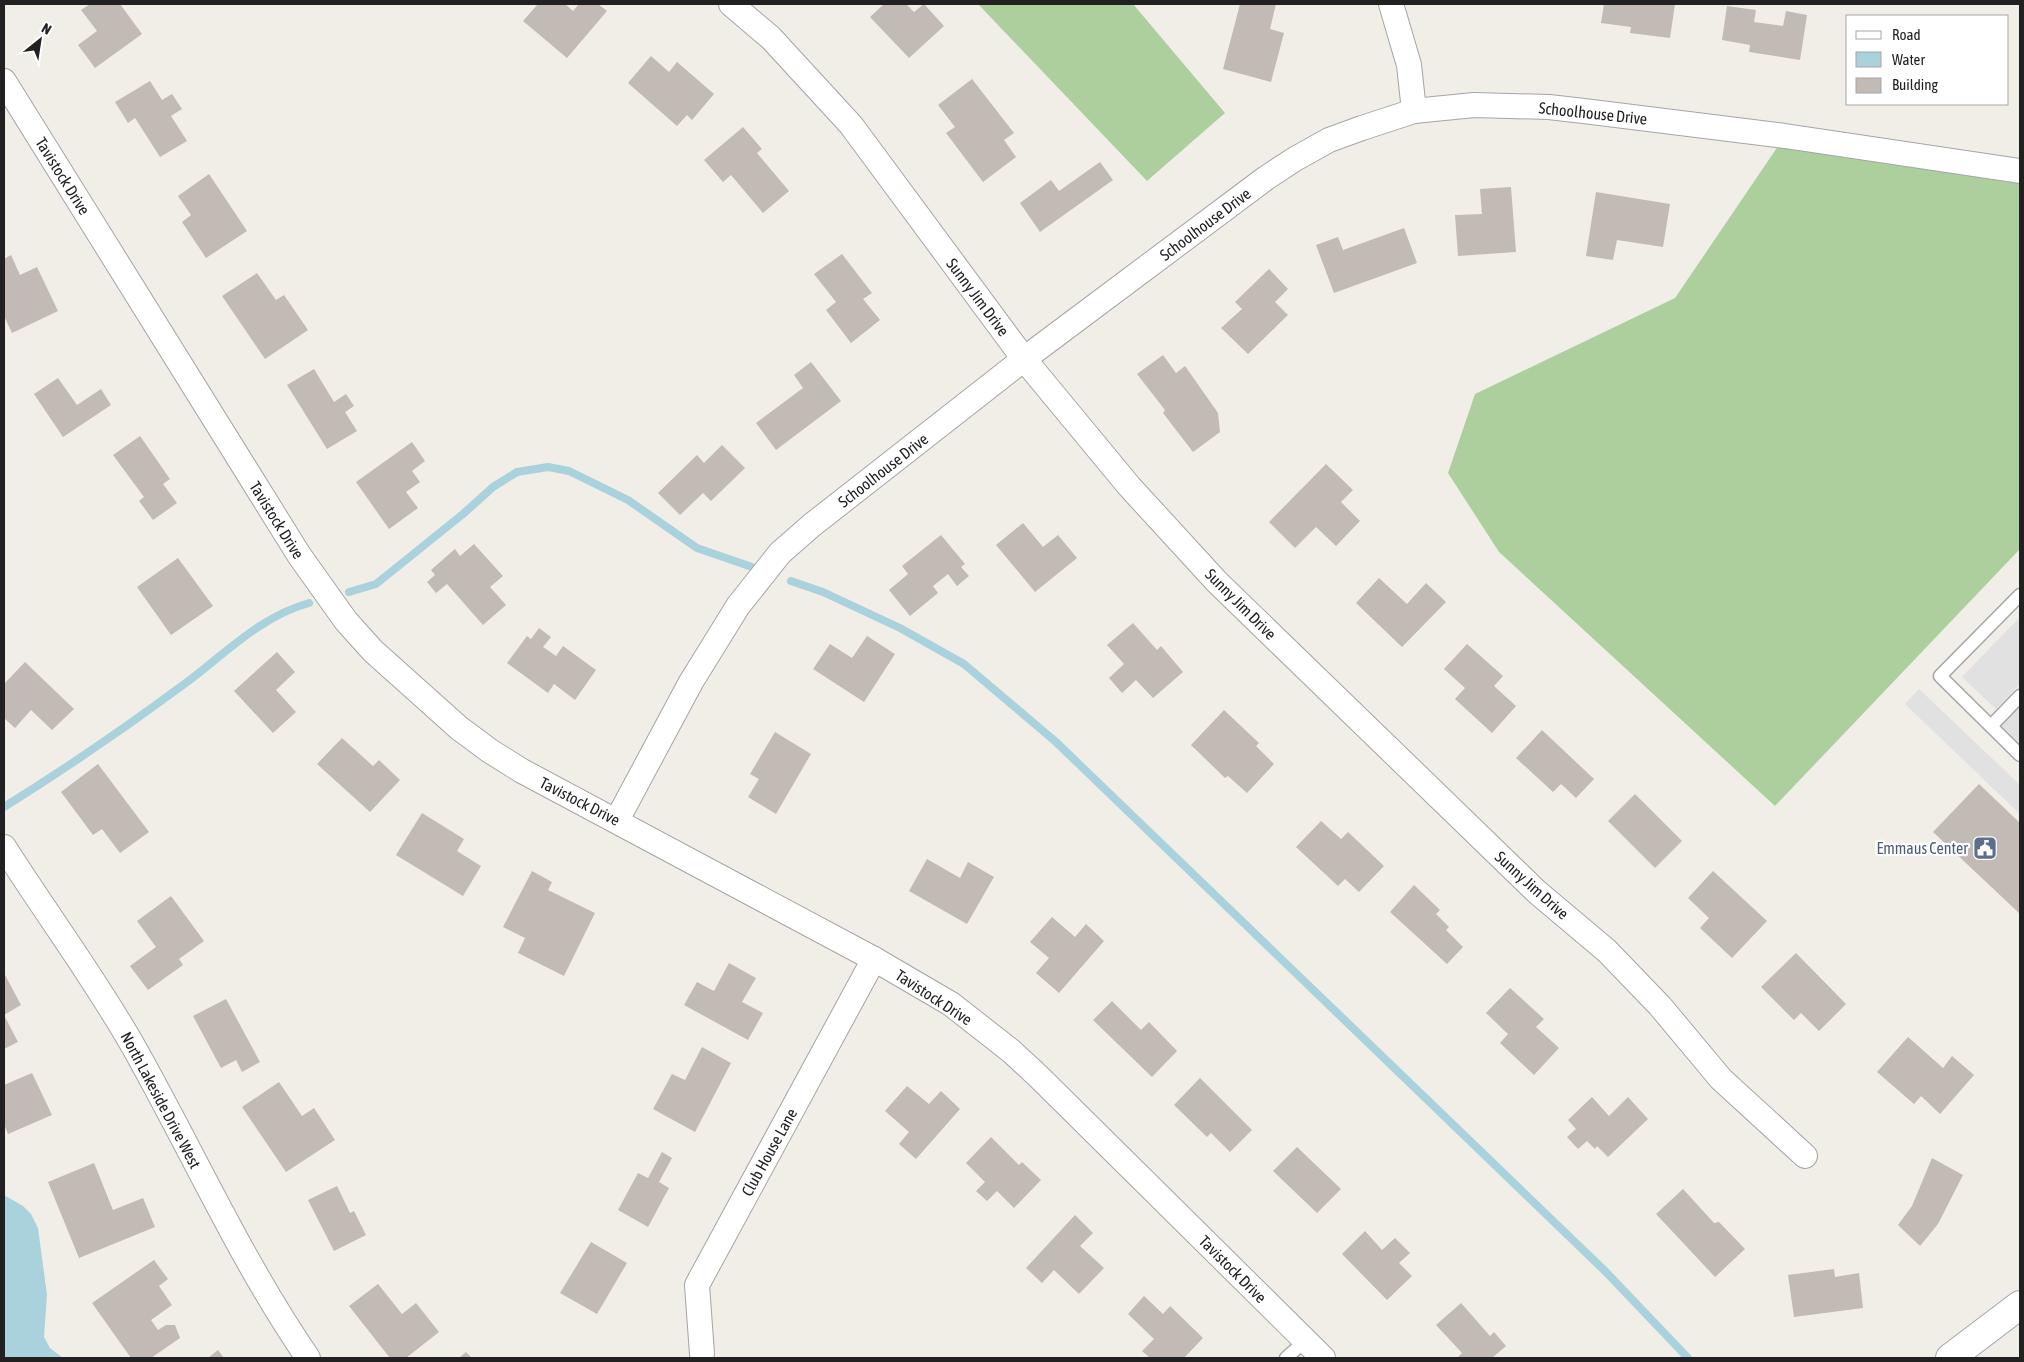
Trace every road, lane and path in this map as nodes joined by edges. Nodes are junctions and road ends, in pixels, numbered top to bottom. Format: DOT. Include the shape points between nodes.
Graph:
graph roads {
  1 [pos="731,4"];
  2 [pos="1391,4"];
  3 [pos="4,81"];
  4 [pos="1414,111"];
  5 [pos="2020,171"];
  6 [pos="1024,359"];
  7 [pos="2020,595"];
  8 [pos="2020,696"];
  9 [pos="1991,726"];
  10 [pos="2020,755"];
  11 [pos="617,820"];
  12 [pos="4,847"];
  13 [pos="874,959"];
  14 [pos="1805,1156"];
  15 [pos="2020,1305"];
  16 [pos="1305,1341"];
  17 [pos="702,1354"];
  18 [pos="308,1358"];
  19 [pos="1286,1358"];
  20 [pos="1323,1358"];
  21 [pos="1950,1358"];
  1 -- 6 [label="street, Sunny Jim Drive" via="771,38 851,126"];
  2 -- 4 [label="street" via="1409,65"];
  3 -- 11 [label="street, Tavistock Drive" via="298,555 346,621 394,671 459,728 522,771"];
  4 -- 5 [label="street, Schoolhouse Drive" via="1474,105 1549,107 1785,136"];
  4 -- 6 [label="street, Schoolhouse Drive" via="1329,140 1295,159"];
  6 -- 11 [label="street, Schoolhouse Drive" via="780,553 738,606 691,682"];
  6 -- 14 [label="street, Sunny Jim Drive" via="1129,486 1217,582 1537,892 1607,951 1660,1006 1721,1079"];
  7 -- 9 [label="lane" via="1940,676"];
  8 -- 9 [label="lane"];
  9 -- 10 [label="lane"];
  11 -- 13 [label="street, Tavistock Drive"];
  12 -- 18 [label="street, North Lakeside Drive West" via="103,996 245,1256"];
  13 -- 16 [label="street, Tavistock Drive" via="951,1004 1011,1051"];
  13 -- 17 [label="street, Club House Lane" via="696,1285"];
  15 -- 21 [label="street"];
  16 -- 19 [label="lane"];
  16 -- 20 [label="street, Tavistock Drive"];
}
